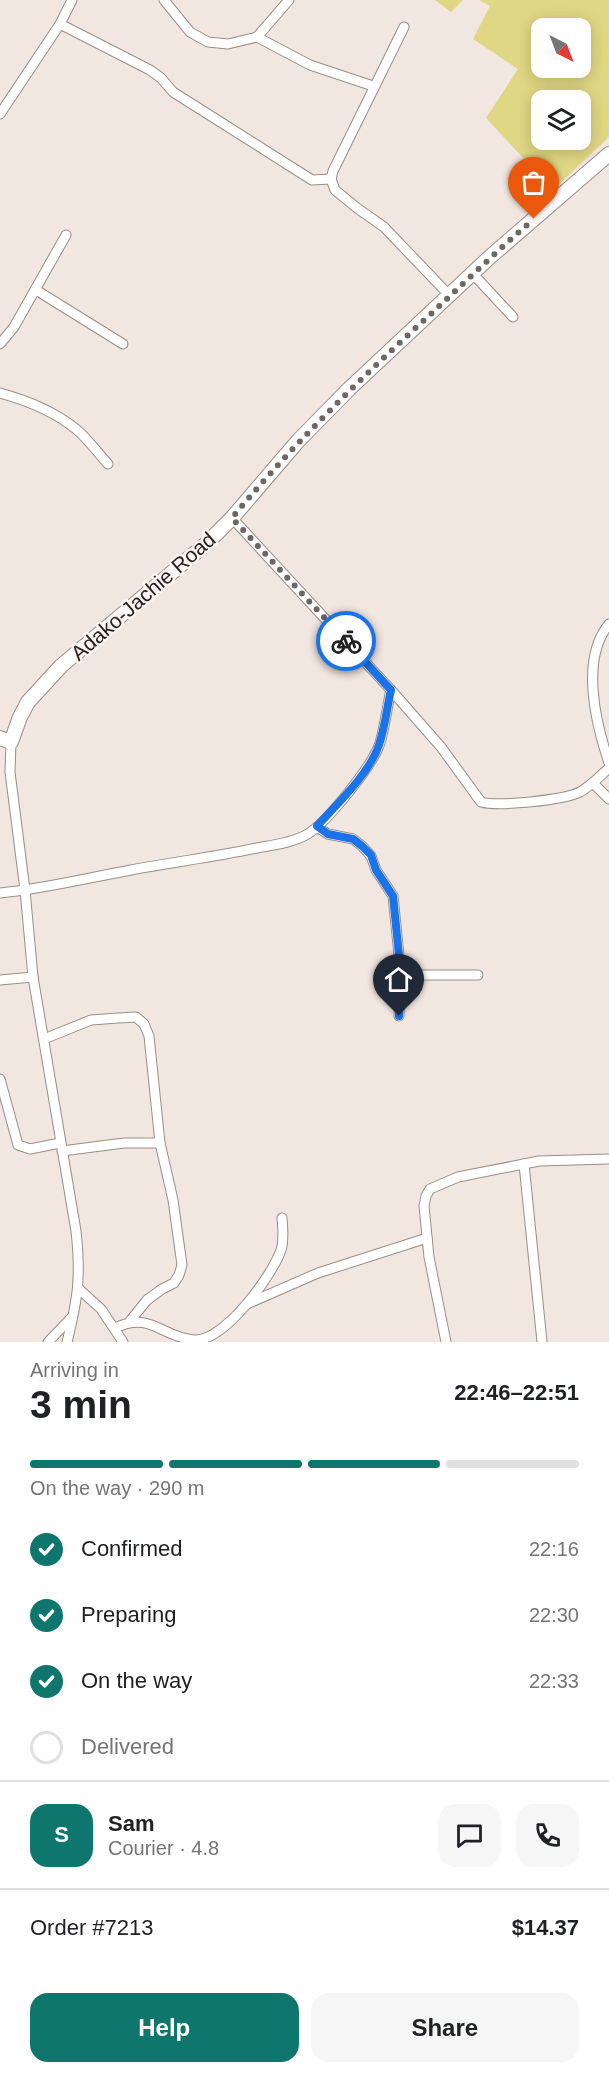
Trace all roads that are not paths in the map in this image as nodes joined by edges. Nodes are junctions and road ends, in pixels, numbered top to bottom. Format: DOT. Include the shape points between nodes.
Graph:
graph roads {
  1 [pos="72,0"];
  2 [pos="164,0"];
  3 [pos="289,0"];
  4 [pos="60,24"];
  5 [pos="404,27"];
  6 [pos="257,37"];
  7 [pos="374,86"];
  8 [pos="0,114"];
  9 [pos="609,154"];
  10 [pos="331,179"];
  11 [pos="66,236"];
  12 [pos="474,274"];
  13 [pos="36,290"];
  14 [pos="450,296"];
  15 [pos="513,317"];
  16 [pos="0,344"];
  17 [pos="123,344"];
  18 [pos="0,393"];
  19 [pos="108,464"];
  20 [pos="232,518"];
  21 [pos="609,624"];
  22 [pos="391,690"];
  23 [pos="5,740"];
  24 [pos="609,763"];
  25 [pos="609,768"];
  26 [pos="593,783"];
  27 [pos="609,799"];
  28 [pos="317,826"];
  29 [pos="25,890"];
  30 [pos="0,893"];
  31 [pos="401,975"];
  32 [pos="478,975"];
  33 [pos="33,977"];
  34 [pos="0,980"];
  35 [pos="399,1016"];
  36 [pos="45,1039"];
  37 [pos="0,1079"];
  38 [pos="159,1143"];
  39 [pos="61,1147"];
  40 [pos="609,1159"];
  41 [pos="524,1164"];
  42 [pos="282,1218"];
  43 [pos="428,1238"];
  44 [pos="79,1289"];
  45 [pos="246,1304"];
  46 [pos="74,1315"];
  47 [pos="130,1321"];
  48 [pos="115,1328"];
  49 [pos="48,1342"];
  50 [pos="67,1342"];
  51 [pos="123,1342"];
  52 [pos="446,1342"];
  53 [pos="542,1342"];
  1 -- 4 [label="street"];
  2 -- 6 [label="street" via="190,32 208,42 228,44"];
  3 -- 6 [label="street"];
  4 -- 8 [label="street"];
  4 -- 10 [label="street" via="150,70 173,92 312,180"];
  5 -- 7 [label="street"];
  6 -- 7 [label="street" via="310,66"];
  7 -- 10 [label="street"];
  9 -- 12 [label="street, Adako-Jachie Road"];
  10 -- 14 [label="street" via="335,190 384,227"];
  11 -- 13 [label="street"];
  12 -- 14 [label="street, Adako-Jachie Road"];
  12 -- 15 [label="street"];
  13 -- 16 [label="street"];
  13 -- 17 [label="street"];
  14 -- 20 [label="street, Adako-Jachie Road" via="349,389"];
  18 -- 19 [label="street" via="58,416 77,430"];
  20 -- 22 [label="street"];
  20 -- 23 [label="street, Adako-Jachie Road" via="61,666 28,702"];
  21 -- 24 [label="street" via="596,645 594,669 596,715"];
  22 -- 26 [label="street" via="441,747 481,802 518,803 572,795"];
  22 -- 28 [label="street" via="375,755"];
  23 -- 29 [label="street"];
  25 -- 26 [label="street"];
  26 -- 27 [label="street"];
  28 -- 29 [label="street" via="306,835 282,843"];
  28 -- 31 [label="street" via="328,834 353,839 371,855 393,896"];
  29 -- 30 [label="street"];
  29 -- 33 [label="street"];
  31 -- 32 [label="street"];
  31 -- 35 [label="street"];
  33 -- 34 [label="street"];
  33 -- 36 [label="street"];
  36 -- 38 [label="street" via="91,1020 135,1017 144,1024 149,1036"];
  36 -- 39 [label="street"];
  37 -- 39 [label="street" via="18,1145 30,1149"];
  38 -- 39 [label="street"];
  38 -- 47 [label="street" via="182,1264 174,1283 147,1300"];
  39 -- 44 [label="street" via="80,1264"];
  40 -- 41 [label="street"];
  41 -- 43 [label="street" via="458,1177 430,1189 424,1206"];
  41 -- 53 [label="street"];
  42 -- 45 [label="street" via="282,1247 268,1275"];
  43 -- 45 [label="street" via="318,1273"];
  43 -- 52 [label="street"];
  44 -- 46 [label="street"];
  44 -- 48 [label="street"];
  45 -- 47 [label="street" via="204,1340"];
  46 -- 49 [label="street"];
  46 -- 50 [label="street"];
  47 -- 48 [label="street"];
  48 -- 51 [label="street"];
}
